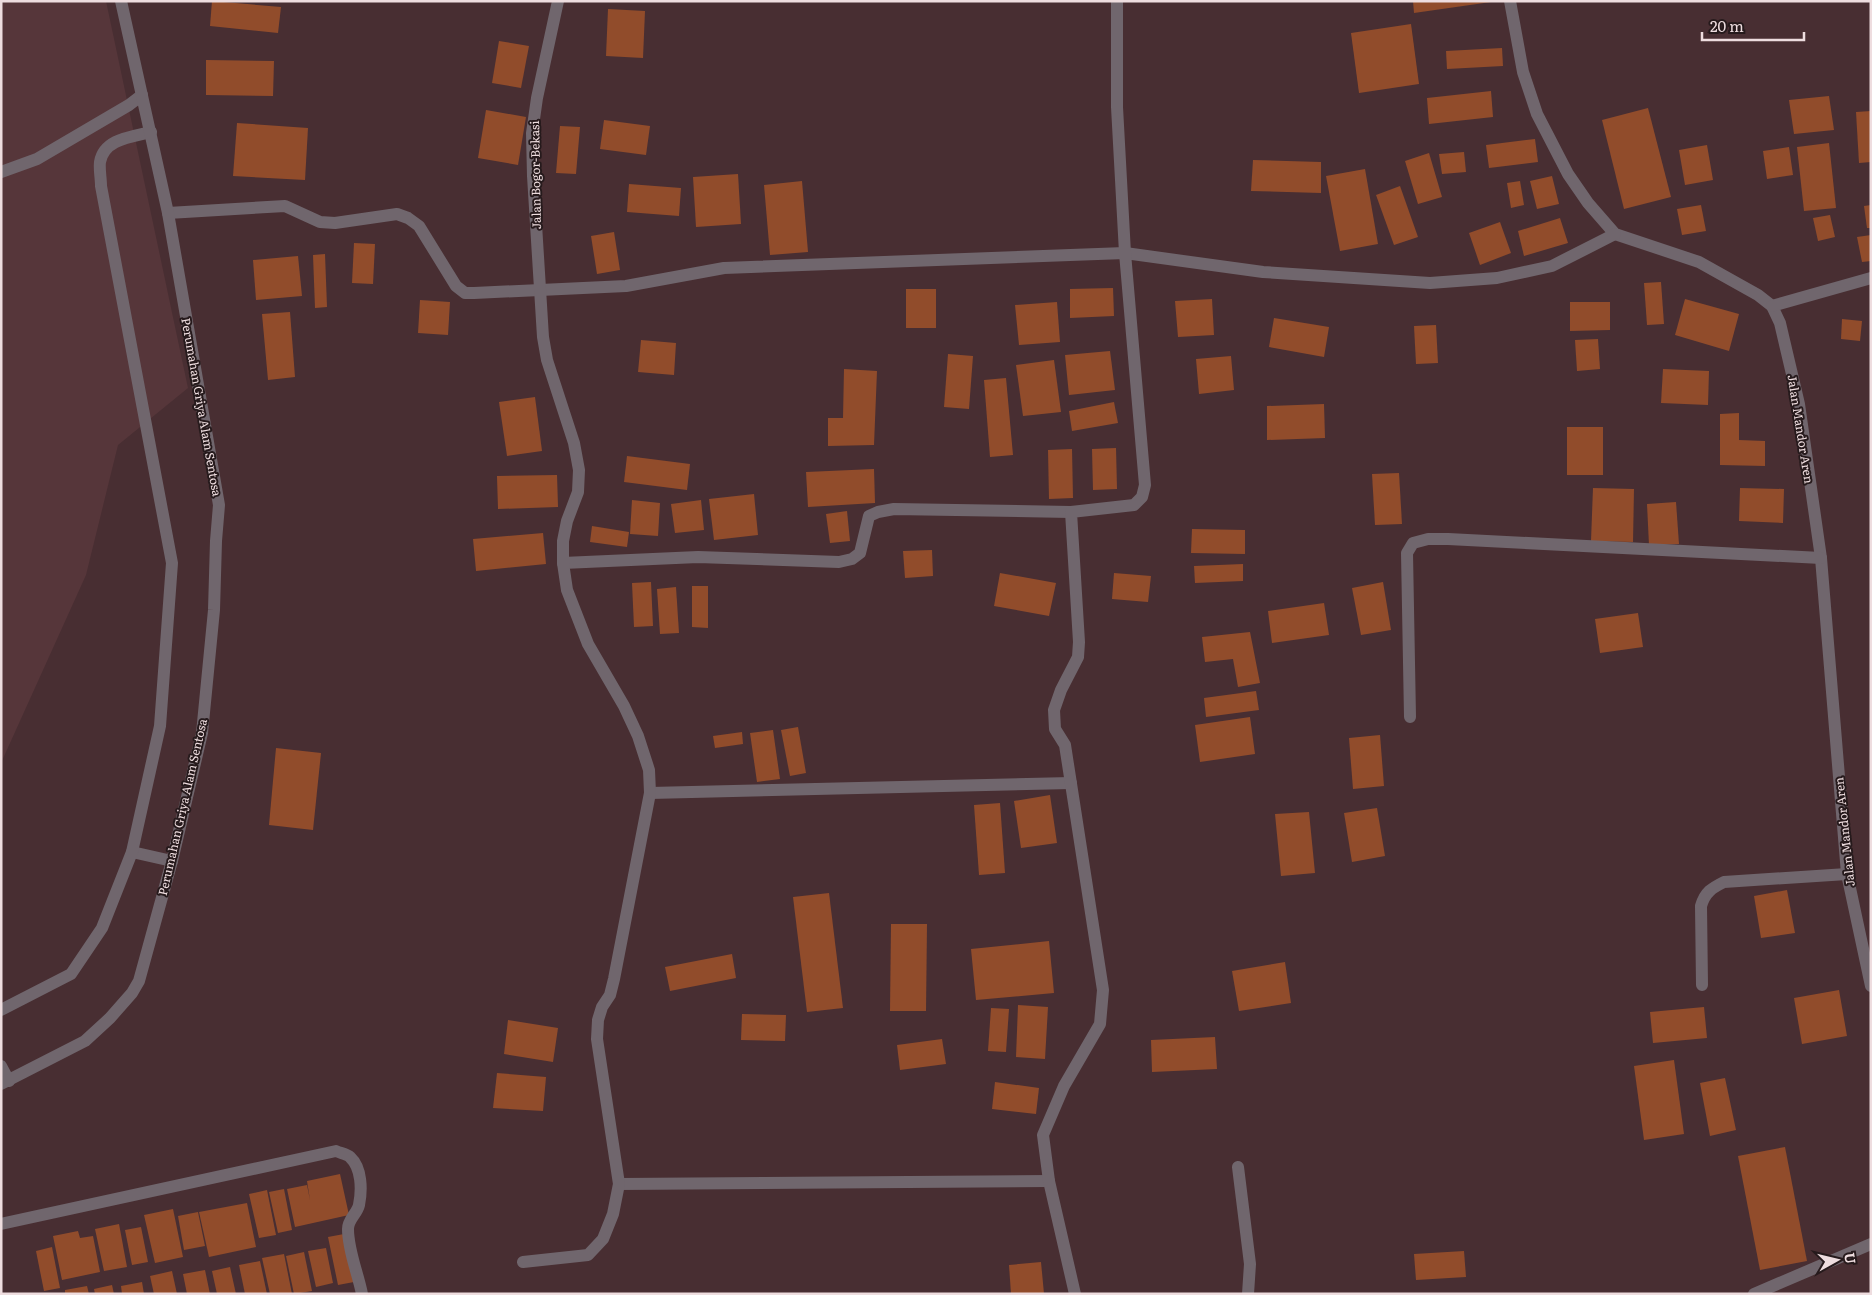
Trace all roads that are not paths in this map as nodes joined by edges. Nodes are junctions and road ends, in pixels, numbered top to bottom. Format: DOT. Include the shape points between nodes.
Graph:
graph roads {
  1 [pos="121,1"];
  2 [pos="558,1"];
  3 [pos="1117,1"];
  4 [pos="1510,1"];
  5 [pos="142,95"];
  6 [pos="151,132"];
  7 [pos="1,172"];
  8 [pos="168,213"];
  9 [pos="1614,234"];
  10 [pos="1125,253"];
  11 [pos="1871,278"];
  12 [pos="539,291"];
  13 [pos="1772,306"];
  14 [pos="1071,512"];
  15 [pos="1821,558"];
  16 [pos="563,563"];
  17 [pos="1410,717"];
  18 [pos="1070,783"];
  19 [pos="650,793"];
  20 [pos="132,852"];
  21 [pos="172,861"];
  22 [pos="1847,874"];
  23 [pos="1702,985"];
  24 [pos="1871,986"];
  25 [pos="1,1010"];
  26 [pos="1,1066"];
  27 [pos="5,1082"];
  28 [pos="1238,1167"];
  29 [pos="1049,1181"];
  30 [pos="619,1184"];
  31 [pos="1,1224"];
  32 [pos="1871,1244"];
  33 [pos="523,1262"];
  34 [pos="1755,1293"];
  35 [pos="362,1294"];
  36 [pos="1074,1294"];
  37 [pos="1248,1294"];
  1 -- 5 [label="street, Perumahan Griya Alam Sentosa"];
  2 -- 12 [label="street, Jalan Bogor-Bekasi" via="536,98 532,133"];
  3 -- 10 [label="street" via="1117,107"];
  4 -- 9 [label="street" via="1523,72 1536,114 1568,174"];
  5 -- 6 [label="street, Perumahan Griya Alam Sentosa"];
  5 -- 7 [label="street" via="37,159"];
  6 -- 8 [label="street, Perumahan Griya Alam Sentosa"];
  6 -- 20 [label="street" via="115,141 104,150 100,163 101,186 172,563 160,726"];
  8 -- 12 [label="street" via="285,206 320,222 335,223 397,214 418,226 456,286 465,293"];
  8 -- 21 [label="street, Perumahan Griya Alam Sentosa" via="219,505 214,610 202,734"];
  9 -- 10 [label="street" via="1552,266 1497,278 1430,283 1263,272"];
  9 -- 13 [label="street" via="1699,262"];
  10 -- 12 [label="street" via="724,268 626,286"];
  10 -- 14 [label="street" via="1145,491 1134,505"];
  11 -- 13 [label="street"];
  12 -- 16 [label="street, Jalan Bogor-Bekasi" via="547,360 574,443 578,470 578,492 567,521"];
  13 -- 15 [label="street, Jalan Mandor Aren" via="1780,323 1799,404"];
  14 -- 16 [label="street" via="894,509 878,512 869,516 860,553 840,562 698,558"];
  14 -- 18 [label="street" via="1078,656 1054,710 1055,729 1065,745"];
  15 -- 17 [label="street" via="1448,539 1413,543 1407,553"];
  15 -- 22 [label="street, Jalan Mandor Aren"];
  16 -- 19 [label="street, Jalan Bogor-Bekasi" via="567,590 588,644 638,736 649,770"];
  18 -- 19 [label="street"];
  18 -- 29 [label="street" via="1103,990 1100,1024 1064,1086 1043,1135"];
  19 -- 30 [label="street, Jalan Bogor-Bekasi" via="614,979 598,1020 597,1039"];
  20 -- 21 [label="street"];
  20 -- 25 [label="street" via="102,928 71,974"];
  21 -- 27 [label="street, Perumahan Griya Alam Sentosa" via="139,981 132,993 85,1042"];
  22 -- 23 [label="street" via="1724,882 1708,890 1701,906"];
  22 -- 24 [label="street, Jalan Mandor Aren"];
  26 -- 27 [label="street"];
  28 -- 37 [label="street" via="1250,1264"];
  29 -- 30 [label="street"];
  29 -- 36 [label="street"];
  30 -- 33 [label="street, Jalan Bogor-Bekasi" via="613,1214 603,1239 588,1255"];
  31 -- 35 [label="street" via="336,1151 349,1156 358,1168 359,1206 348,1229"];
  32 -- 34 [label="street"];
}
